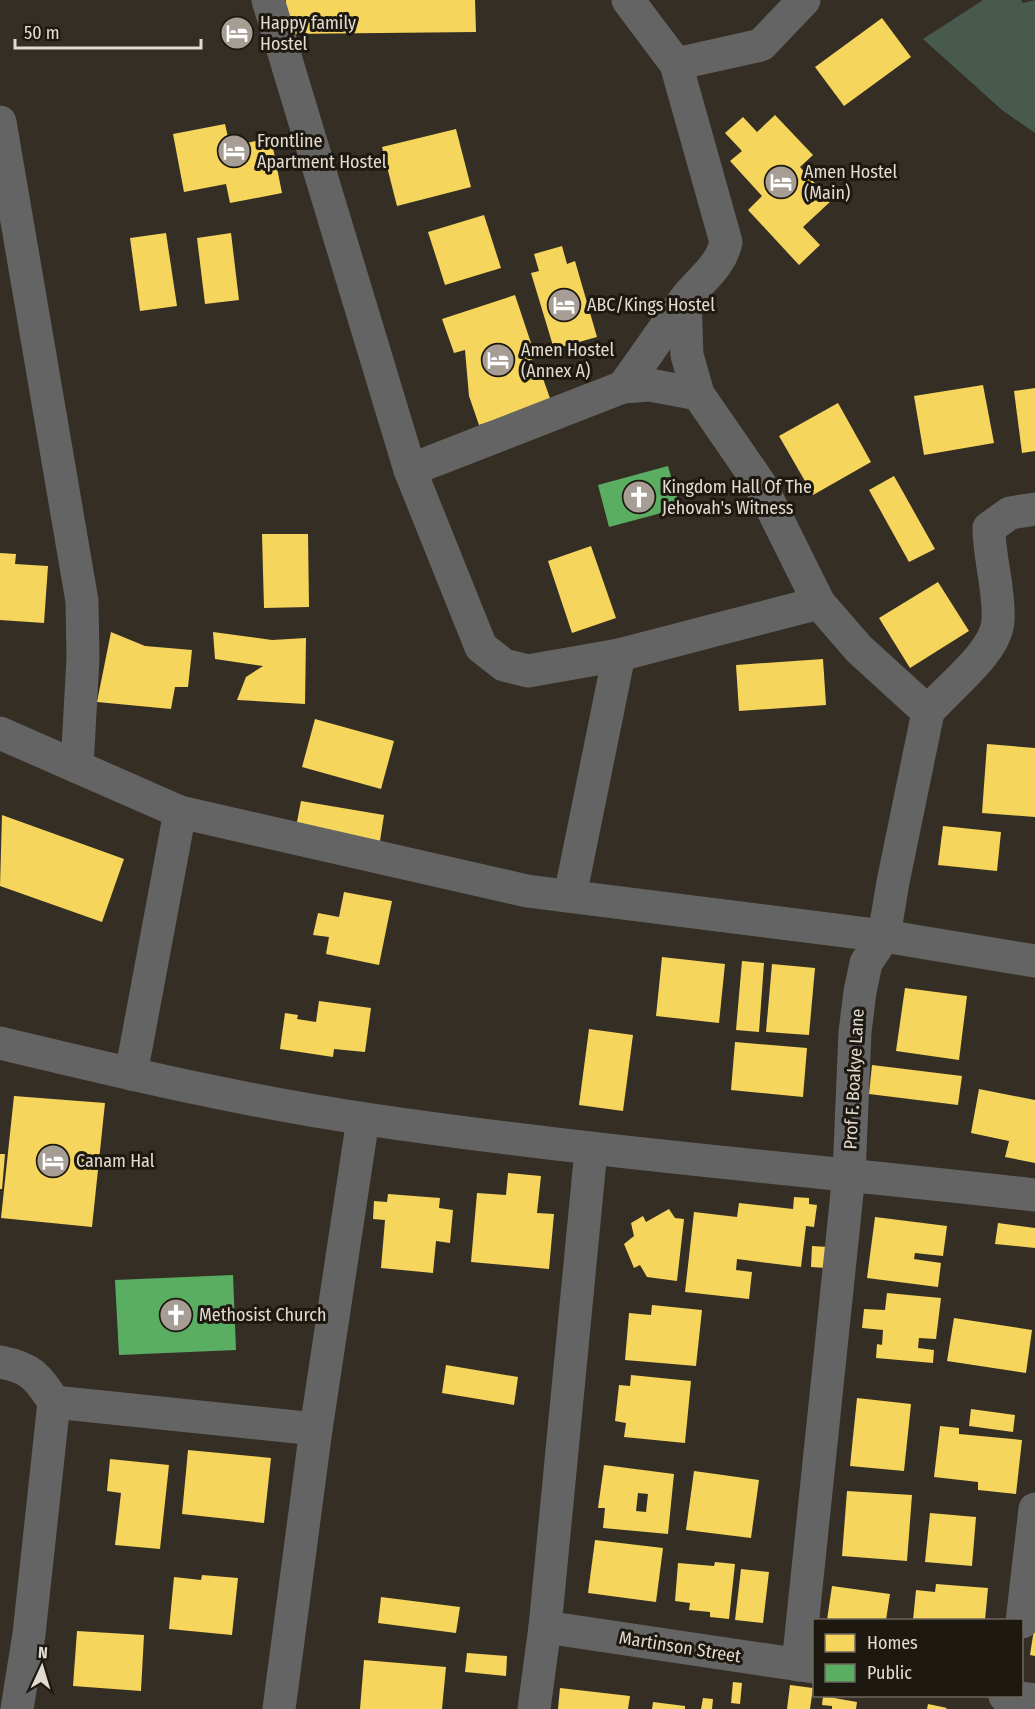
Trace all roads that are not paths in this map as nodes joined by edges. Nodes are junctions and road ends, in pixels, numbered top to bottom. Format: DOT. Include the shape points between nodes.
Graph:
graph roads {
  1 [pos="268,0"];
  2 [pos="628,0"];
  3 [pos="804,0"];
  4 [pos="676,64"];
  5 [pos="0,122"];
  6 [pos="14,287"];
  7 [pos="685,300"];
  8 [pos="623,387"];
  9 [pos="699,394"];
  10 [pos="410,470"];
  11 [pos="1035,509"];
  12 [pos="819,603"];
  13 [pos="619,655"];
  14 [pos="928,712"];
  15 [pos="0,733"];
  16 [pos="77,767"];
  17 [pos="180,812"];
  18 [pos="570,896"];
  19 [pos="885,936"];
  20 [pos="1035,961"];
  21 [pos="0,1043"];
  22 [pos="131,1074"];
  23 [pos="363,1119"];
  24 [pos="591,1150"];
  25 [pos="849,1174"];
  26 [pos="1035,1195"];
  27 [pos="0,1362"];
  28 [pos="54,1402"];
  29 [pos="316,1429"];
  30 [pos="1035,1509"];
  31 [pos="1022,1619"];
  32 [pos="545,1626"];
  33 [pos="806,1666"];
  34 [pos="17,1709"];
  35 [pos="279,1709"];
  36 [pos="534,1709"];
  1 -- 10 [label="street"];
  2 -- 4 [label="street"];
  3 -- 4 [label="street" via="761,45"];
  4 -- 7 [label="street" via="726,242 724,252 706,278"];
  5 -- 6 [label="street"];
  6 -- 16 [label="street" via="82,601"];
  7 -- 8 [label="street"];
  7 -- 9 [label="street" via="687,355"];
  8 -- 9 [label="street" via="650,385"];
  8 -- 10 [label="street"];
  9 -- 12 [label="street" via="760,484"];
  10 -- 13 [label="street" via="481,647 504,665 528,670"];
  11 -- 14 [label="street, Prof F. Boakye Lane" via="1010,513 989,528 998,624 986,648 963,677"];
  12 -- 13 [label="street"];
  12 -- 14 [label="street" via="859,649"];
  13 -- 18 [label="street"];
  14 -- 19 [label="street, Prof F. Boakye Lane"];
  15 -- 16 [label="street"];
  16 -- 17 [label="street"];
  17 -- 18 [label="street" via="527,891"];
  17 -- 22 [label="street"];
  18 -- 19 [label="street"];
  19 -- 20 [label="street"];
  19 -- 25 [label="street, Prof F. Boakye Lane" via="866,963 860,992"];
  21 -- 22 [label="street"];
  22 -- 23 [label="street"];
  23 -- 24 [label="street"];
  23 -- 29 [label="street"];
  24 -- 25 [label="street"];
  24 -- 32 [label="street"];
  25 -- 26 [label="street"];
  25 -- 33 [label="street, Prof F. Boakye Lane"];
  27 -- 28 [label="street" via="36,1374"];
  28 -- 29 [label="street"];
  28 -- 34 [label="street"];
  29 -- 35 [label="street"];
  30 -- 31 [label="street"];
  32 -- 33 [label="street, Martinson Street"];
  32 -- 36 [label="street"];
}
